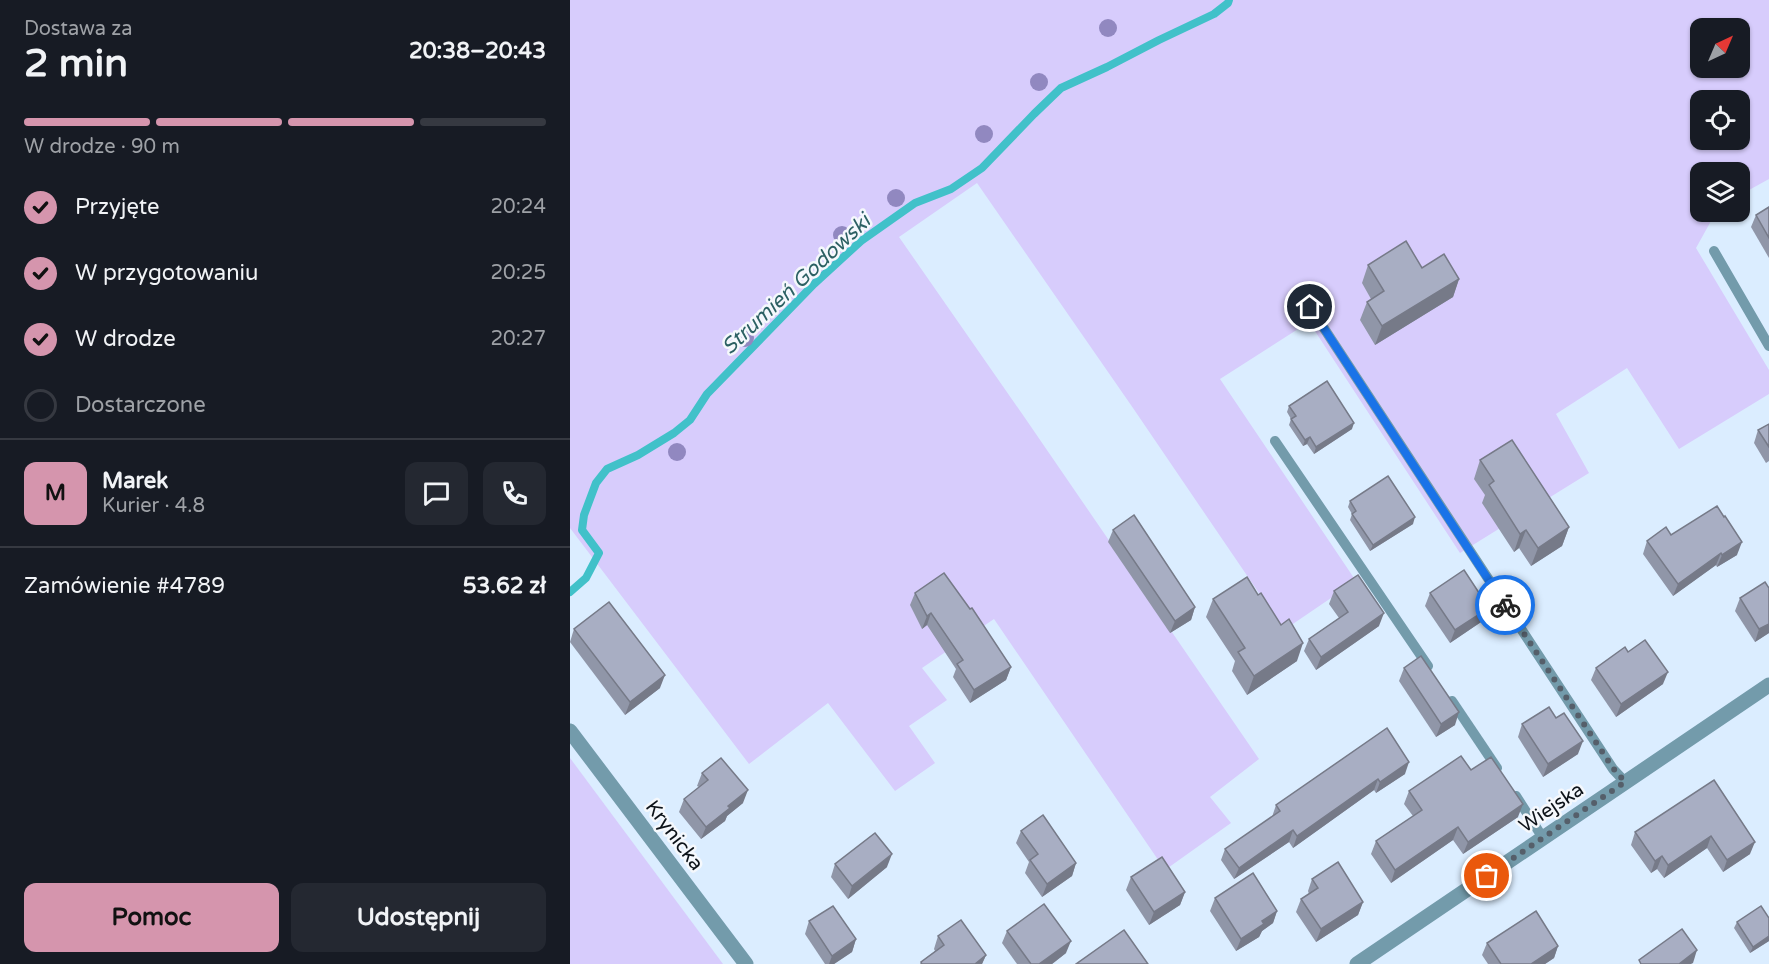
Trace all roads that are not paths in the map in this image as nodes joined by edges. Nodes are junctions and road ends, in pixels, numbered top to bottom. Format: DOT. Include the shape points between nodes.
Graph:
graph roads {
  1 [pos="1714,251"];
  2 [pos="1310,307"];
  3 [pos="1769,346"];
  4 [pos="1275,441"];
  5 [pos="1431,671"];
  6 [pos="1769,685"];
  7 [pos="1444,690"];
  8 [pos="570,731"];
  9 [pos="1625,782"];
  10 [pos="1543,838"];
  11 [pos="746,964"];
  12 [pos="1357,964"];
  1 -- 3 [label="lane"];
  2 -- 9 [label="lane"];
  4 -- 5 [label="lane"];
  6 -- 9 [label="street, Wiejska"];
  7 -- 10 [label="lane"];
  8 -- 11 [label="street, Krynicka"];
  9 -- 10 [label="street, Wiejska"];
  10 -- 12 [label="street, Wiejska"];
}
